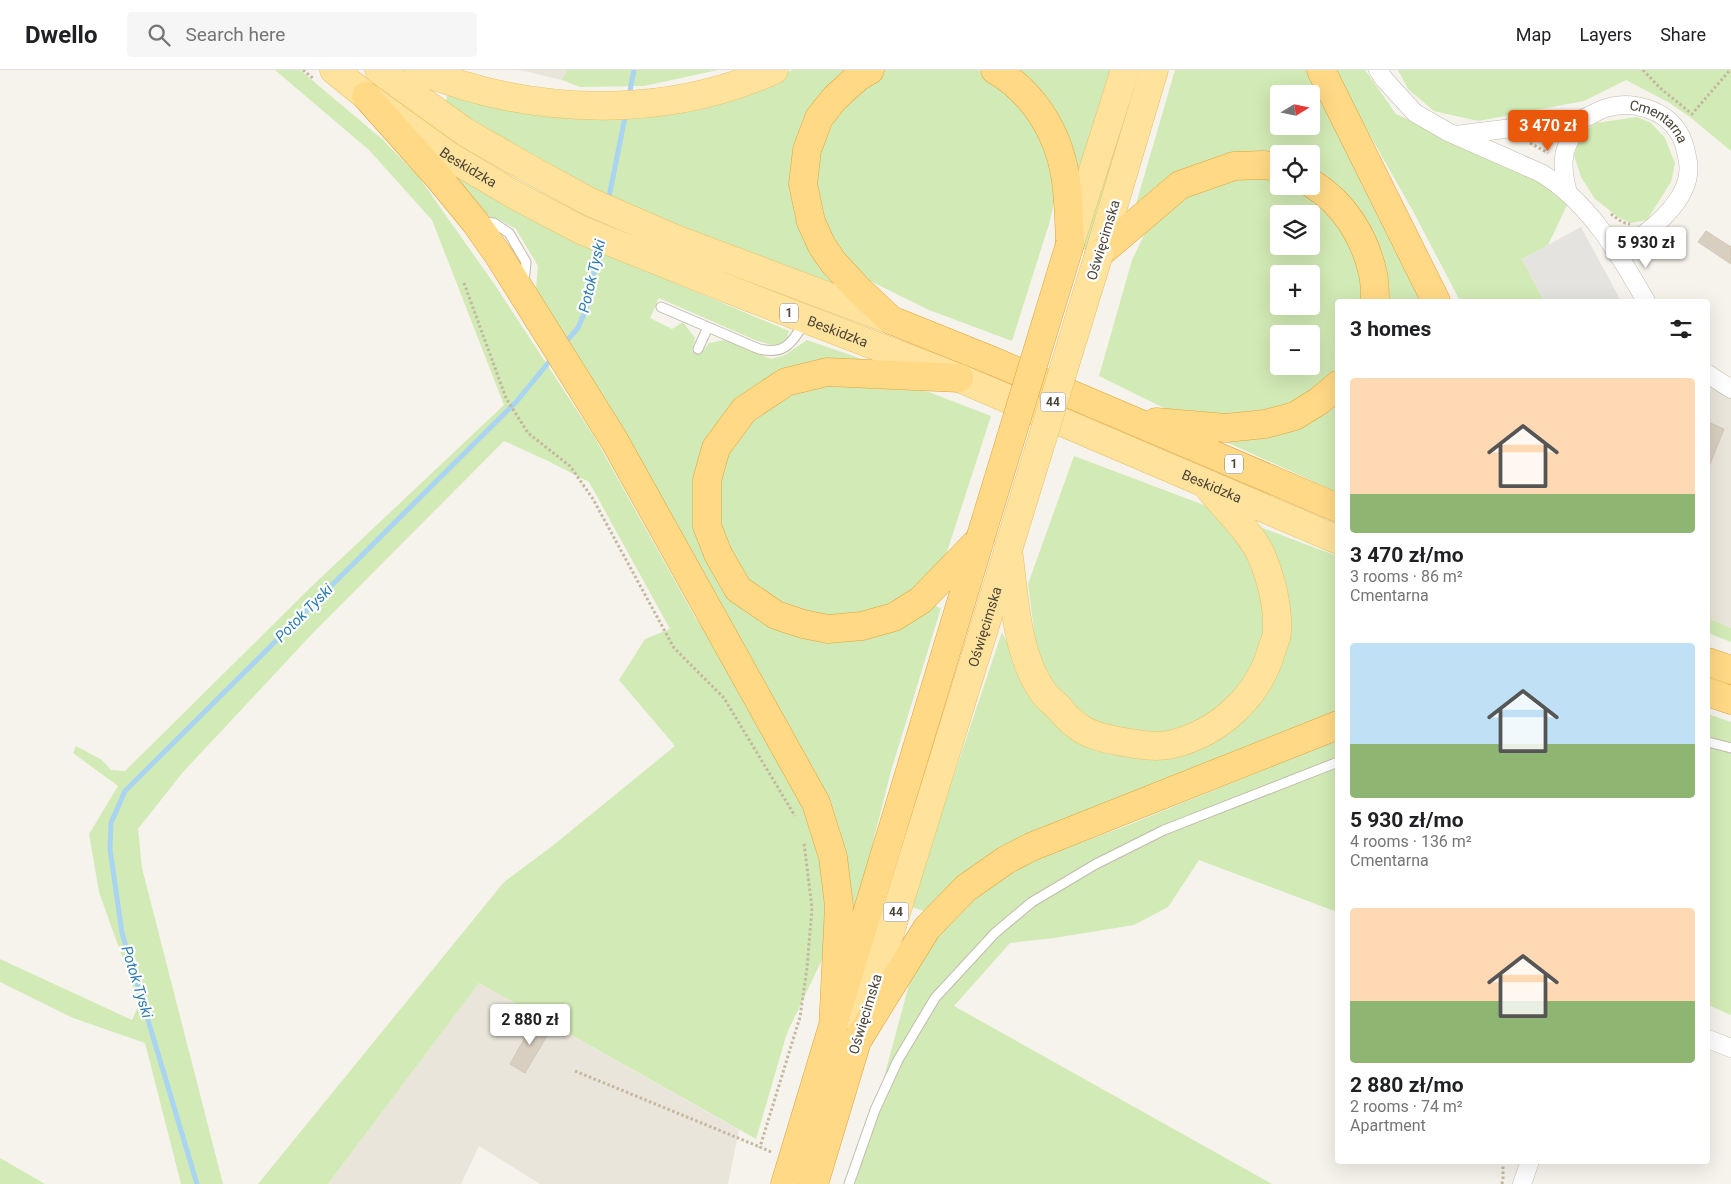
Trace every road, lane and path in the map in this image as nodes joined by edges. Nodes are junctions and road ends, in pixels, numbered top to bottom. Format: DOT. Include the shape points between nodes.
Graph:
graph roads {
  1 [pos="334,70"];
  2 [pos="379,70"];
  3 [pos="419,70"];
  4 [pos="774,70"];
  5 [pos="870,70"];
  6 [pos="995,70"];
  7 [pos="1125,70"];
  8 [pos="1154,70"];
  9 [pos="1321,70"];
  10 [pos="1378,70"];
  11 [pos="1643,70"];
  12 [pos="1730,70"];
  13 [pos="366,96"];
  14 [pos="1581,120"];
  15 [pos="1457,135"];
  16 [pos="1270,166"];
  17 [pos="1320,189"];
  18 [pos="1568,193"];
  19 [pos="1070,244"];
  20 [pos="1617,253"];
  21 [pos="1099,254"];
  22 [pos="464,283"];
  23 [pos="1375,299"];
  24 [pos="1435,299"];
  25 [pos="1645,299"];
  26 [pos="662,307"];
  27 [pos="807,320"];
  28 [pos="891,320"];
  29 [pos="708,327"];
  30 [pos="698,349"];
  31 [pos="1710,375"];
  32 [pos="959,378"];
  33 [pos="1335,388"];
  34 [pos="1731,389"];
  35 [pos="1131,420"];
  36 [pos="1204,483"];
  37 [pos="1335,507"];
  38 [pos="980,539"];
  39 [pos="1335,539"];
  40 [pos="1008,550"];
  41 [pos="1710,663"];
  42 [pos="1731,670"];
  43 [pos="1710,693"];
  44 [pos="1731,700"];
  45 [pos="1335,726"];
  46 [pos="1710,743"];
  47 [pos="1731,748"];
  48 [pos="1335,763"];
  49 [pos="798,822"];
  50 [pos="804,841"];
  51 [pos="833,1029"];
  52 [pos="1710,1040"];
  53 [pos="857,1041"];
  54 [pos="1731,1048"];
  55 [pos="575,1071"];
  56 [pos="774,1143"];
  57 [pos="760,1148"];
  58 [pos="771,1152"];
  59 [pos="769,1160"];
  60 [pos="1503,1164"];
  61 [pos="1529,1164"];
  62 [pos="785,1184"];
  63 [pos="814,1184"];
  64 [pos="850,1184"];
  65 [pos="1502,1184"];
  66 [pos="1522,1184"];
  1 -- 13 [label="main road, Beskidzka / 1"];
  2 -- 28 [label="main road, Beskidzka / 1" via="466,132 588,201 760,272"];
  3 -- 4 [label="main road" via="451,83 497,95 587,106 638,104 700,95"];
  5 -- 28 [label="highway" via="834,98 819,118 807,150 804,184 811,222 822,246 857,288"];
  6 -- 19 [label="highway" via="1020,88 1041,112 1059,148 1066,176"];
  7 -- 19 [label="main road, Oświęcimska / 44"];
  8 -- 21 [label="main road, Oświęcimska / 44"];
  9 -- 24 [label="highway"];
  10 -- 15 [label="street" via="1415,113"];
  11 -- 12 [label="path" via="1691,115"];
  13 -- 27 [label="main road, Beskidzka / 1" via="449,156 581,230"];
  13 -- 51 [label="highway" via="475,222 546,330 614,440 816,803 833,857 839,906"];
  14 -- 15 [label="street, Cmentarna"];
  14 -- 18 [label="street" via="1566,147 1563,161"];
  14 -- 20 [label="street, Cmentarna" via="1605,108 1624,104 1644,107 1666,118 1679,132 1685,146 1689,170 1682,194 1645,235"];
  15 -- 18 [label="street" via="1541,174"];
  16 -- 21 [label="highway" via="1234,166 1180,185"];
  17 -- 23 [label="highway" via="1343,209 1361,236 1373,274"];
  18 -- 20 [label="street"];
  19 -- 38 [label="highway, Oświęcimska / 44, bridge"];
  20 -- 25 [label="street"];
  21 -- 40 [label="main road, Oświęcimska / 44, bridge"];
  22 -- 49 [label="path" via="506,398 528,434 570,466 593,498 674,648 724,698"];
  26 -- 29 [label="lane"];
  27 -- 29 [label="lane" via="788,347 773,352"];
  27 -- 32 [label="main road, Beskidzka / 1"];
  28 -- 35 [label="highway, Beskidzka / 1"];
  29 -- 30 [label="lane"];
  31 -- 34 [label="street"];
  32 -- 36 [label="main road, Beskidzka / 1"];
  32 -- 38 [label="highway" via="827,372 786,382 744,410 716,448 707,480 707,526 738,589 776,615 828,629 862,626 894,617 921,600"];
  33 -- 35 [label="highway" via="1296,416 1265,424 1226,428"];
  35 -- 37 [label="highway, Beskidzka / 1"];
  36 -- 39 [label="main road, Beskidzka / 1"];
  36 -- 40 [label="main road" via="1252,538 1262,556 1272,588 1277,632 1270,658 1250,696 1209,730 1171,745 1145,746 1104,739 1076,726 1044,693 1030,669 1017,617"];
  38 -- 51 [label="highway, Oświęcimska / 44"];
  40 -- 53 [label="main road, Oświęcimska / 44"];
  41 -- 42 [label="highway"];
  43 -- 44 [label="highway"];
  45 -- 53 [label="highway" via="1006,860 966,888 927,928"];
  46 -- 47 [label="lane"];
  48 -- 64 [label="lane" via="1164,830 1096,864 1032,902 995,933 935,998 898,1060 875,1110"];
  50 -- 57 [label="path" via="812,908 800,1017"];
  51 -- 62 [label="highway, Oświęcimska / 44"];
  52 -- 54 [label="street"];
  53 -- 63 [label="highway, Oświęcimska / 44"];
  55 -- 57 [label="path"];
  56 -- 58 [label="path"];
  57 -- 58 [label="path"];
  58 -- 59 [label="path"];
  60 -- 65 [label="path"];
  61 -- 66 [label="street"];
}
